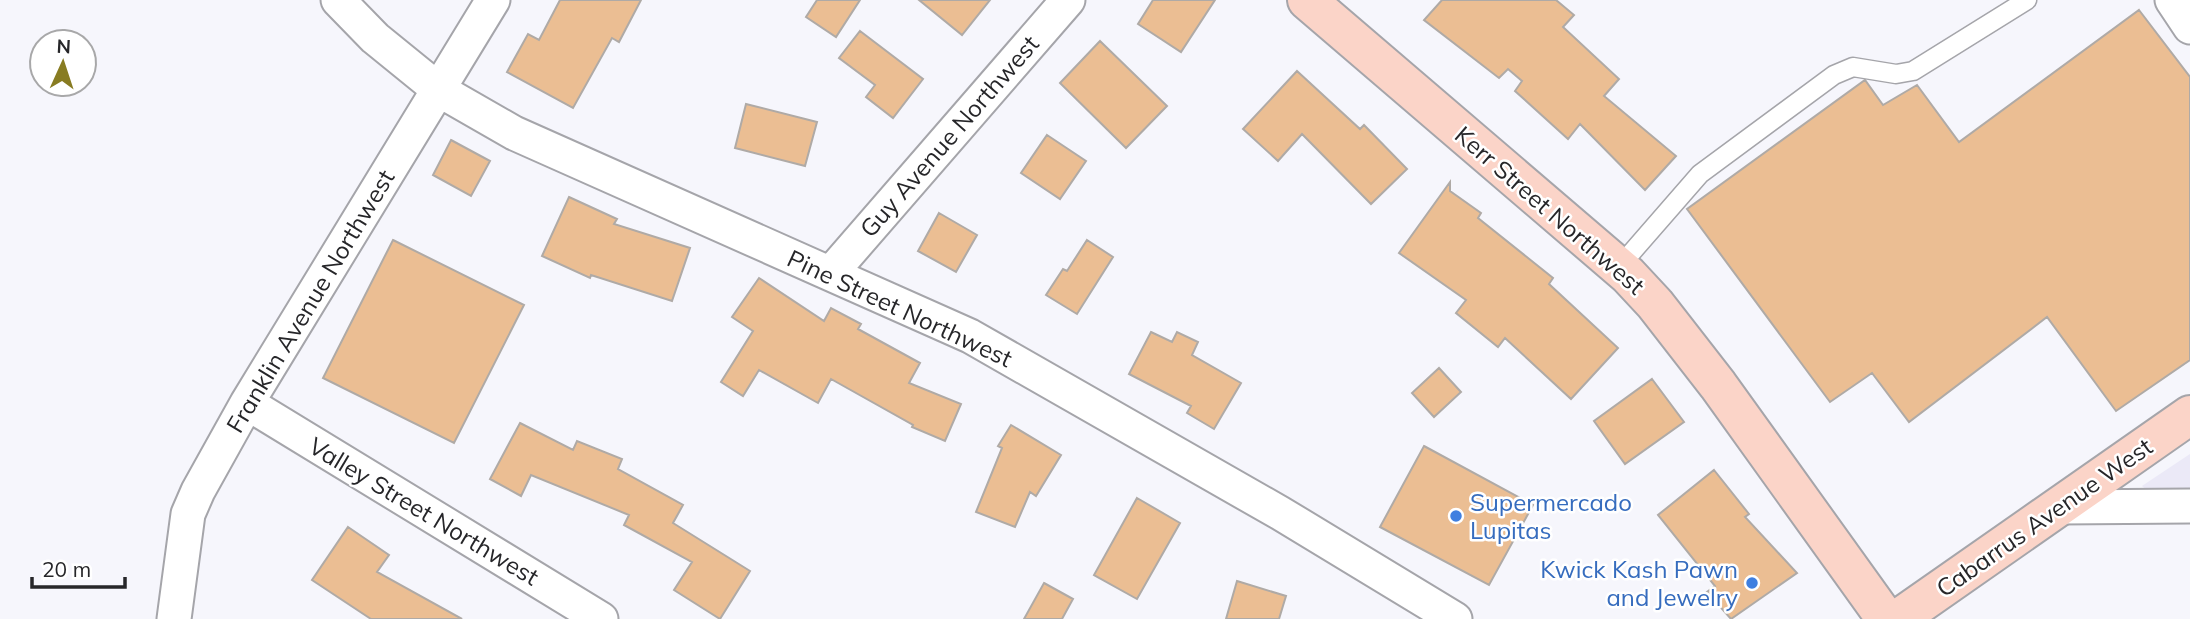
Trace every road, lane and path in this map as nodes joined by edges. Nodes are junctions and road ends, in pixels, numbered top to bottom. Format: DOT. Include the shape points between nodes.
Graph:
graph roads {
  1 [pos="338,0"];
  2 [pos="493,0"];
  3 [pos="1068,0"];
  4 [pos="1307,0"];
  5 [pos="2027,0"];
  6 [pos="2172,0"];
  7 [pos="2190,27"];
  8 [pos="439,90"];
  9 [pos="1619,267"];
  10 [pos="831,273"];
  11 [pos="247,403"];
  12 [pos="2190,415"];
  13 [pos="2190,506"];
  14 [pos="2061,507"];
  15 [pos="174,619"];
  16 [pos="601,619"];
  17 [pos="1455,619"];
  18 [pos="1886,619"];
  19 [pos="1898,619"];
  1 -- 8 [label="street, Pine Street Northwest"];
  2 -- 8 [label="street, Franklin Avenue Northwest"];
  3 -- 10 [label="street, Guy Avenue Northwest"];
  4 -- 9 [label="street, Kerr Street Northwest"];
  5 -- 9 [label="lane" via="1913,71 1896,74 1853,67 1835,75 1700,174"];
  6 -- 7 [label="street"];
  8 -- 10 [label="street, Pine Street Northwest" via="514,133"];
  8 -- 11 [label="street, Franklin Avenue Northwest"];
  9 -- 18 [label="street, Kerr Street Northwest" via="1656,304 1718,385"];
  10 -- 17 [label="street, Pine Street Northwest" via="970,336"];
  11 -- 15 [label="street, Franklin Avenue Northwest" via="188,514"];
  11 -- 16 [label="street, Valley Street Northwest"];
  12 -- 14 [label="street, Cabarrus Avenue West"];
  13 -- 14 [label="street"];
  14 -- 19 [label="street, Cabarrus Avenue West"];
}
